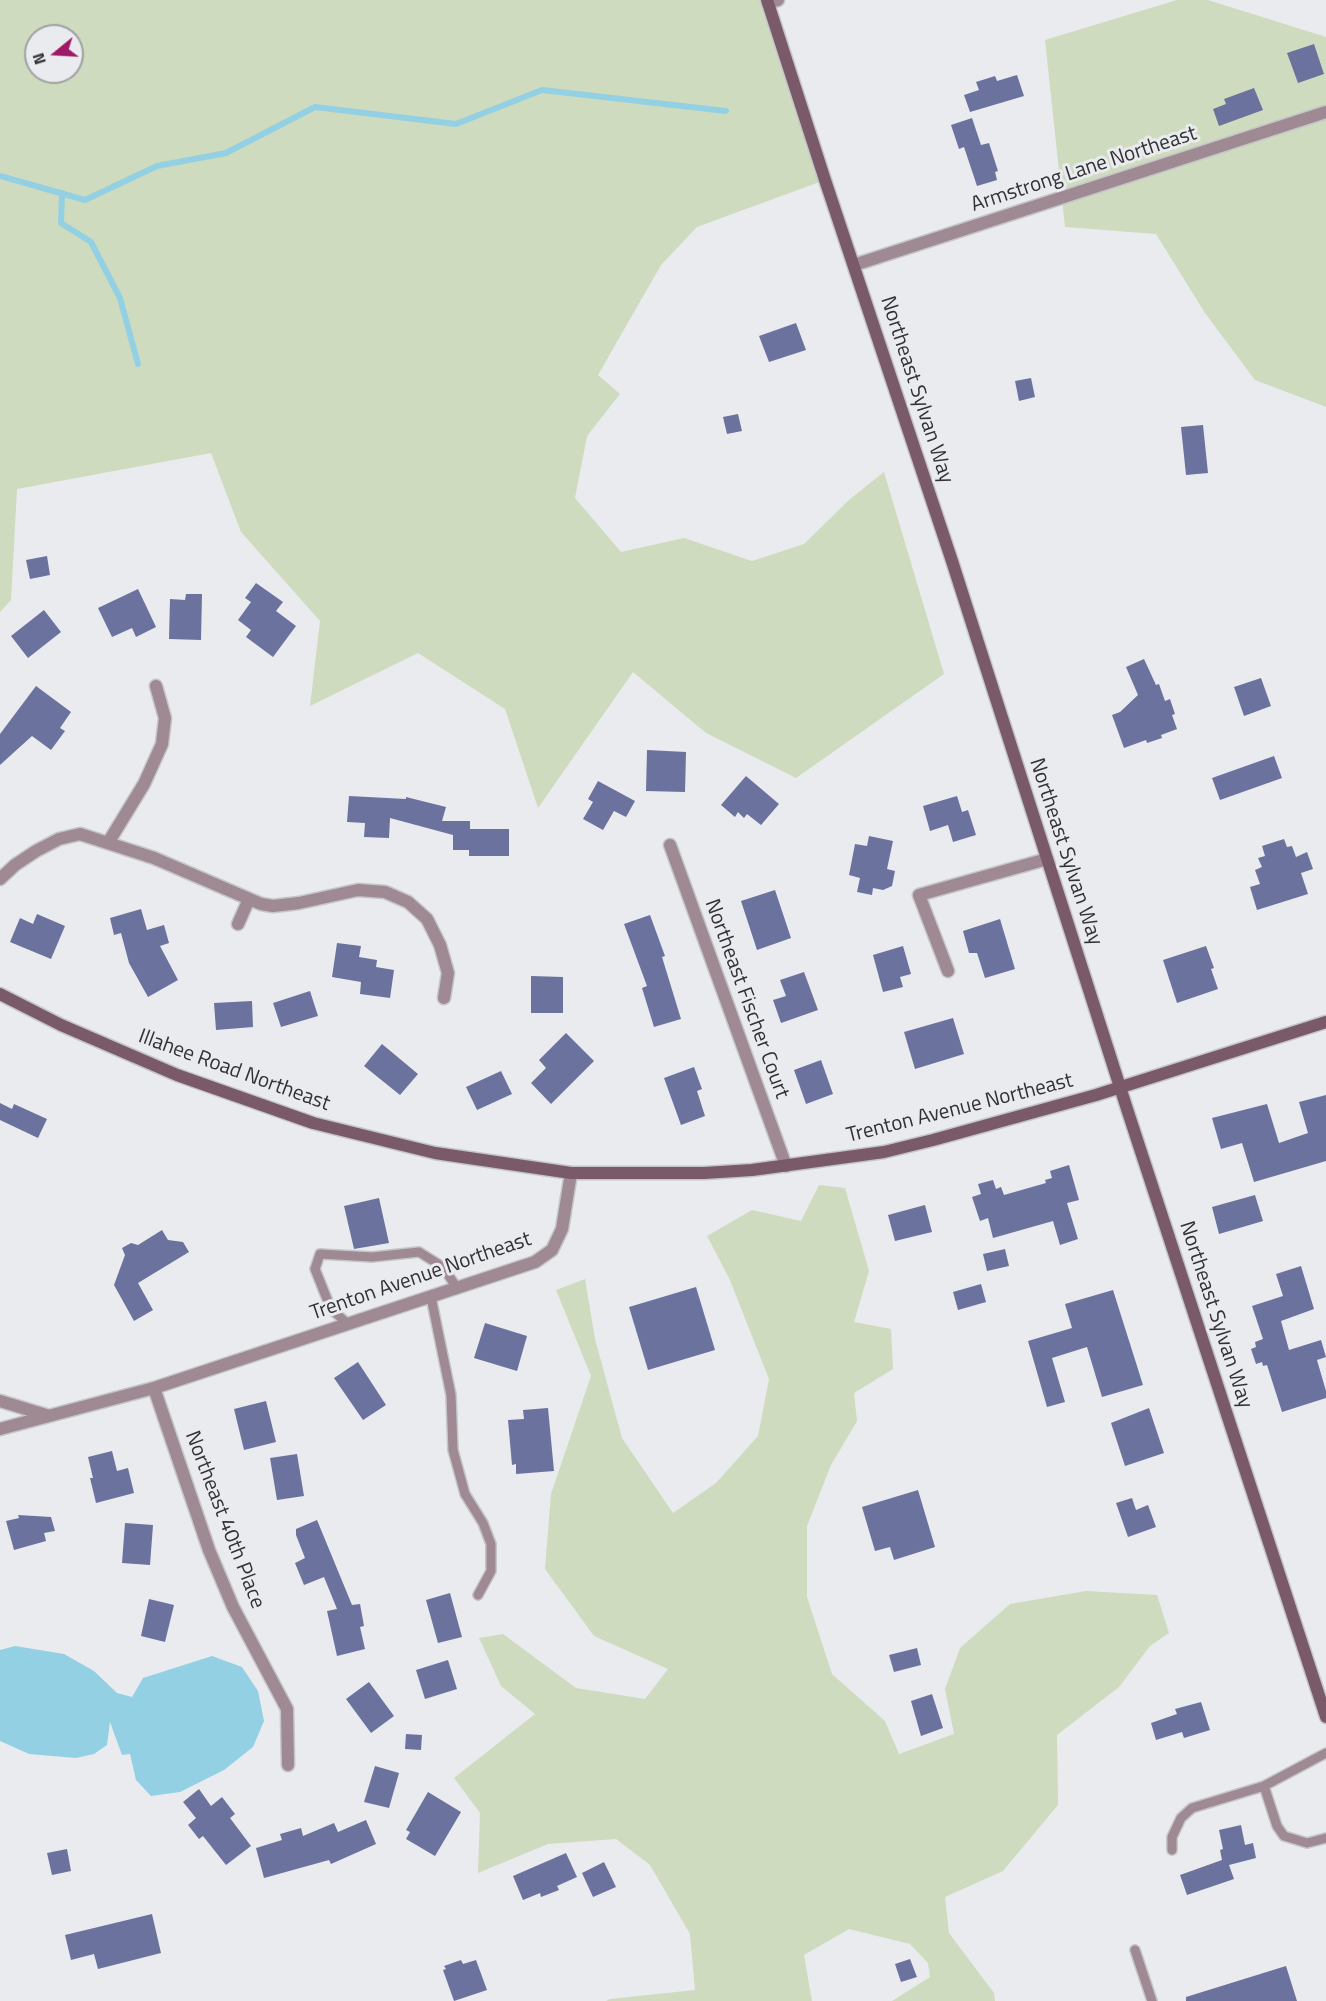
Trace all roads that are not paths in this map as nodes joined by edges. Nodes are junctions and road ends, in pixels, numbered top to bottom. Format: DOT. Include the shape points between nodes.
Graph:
graph roads {
  1 [pos="771,1"];
  2 [pos="1326,112"];
  3 [pos="854,265"];
  4 [pos="156,686"];
  5 [pos="108,843"];
  6 [pos="670,845"];
  7 [pos="1047,859"];
  8 [pos="0,879"];
  9 [pos="249,899"];
  10 [pos="238,924"];
  11 [pos="948,971"];
  12 [pos="0,994"];
  13 [pos="444,999"];
  14 [pos="1326,1023"];
  15 [pos="1120,1086"];
  16 [pos="786,1166"];
  17 [pos="570,1173"];
  18 [pos="457,1288"];
  19 [pos="431,1297"];
  20 [pos="348,1324"];
  21 [pos="154,1388"];
  22 [pos="0,1401"];
  23 [pos="48,1415"];
  24 [pos="0,1429"];
  25 [pos="478,1595"];
  26 [pos="1326,1717"];
  27 [pos="1326,1753"];
  28 [pos="288,1765"];
  29 [pos="1264,1786"];
  30 [pos="1326,1838"];
  31 [pos="1172,1850"];
  32 [pos="1135,1950"];
  33 [pos="1152,2001"];
  1 -- 3 [label="main road, Northeast Sylvan Way"];
  2 -- 3 [label="street, Armstrong Lane Northeast"];
  3 -- 7 [label="main road, Northeast Sylvan Way"];
  4 -- 5 [label="street" via="165,718 162,744 144,784"];
  5 -- 8 [label="street" via="80,834 59,839 36,850"];
  5 -- 9 [label="street"];
  6 -- 16 [label="street, Northeast Fischer Court"];
  7 -- 11 [label="street" via="919,894"];
  7 -- 15 [label="main road, Northeast Sylvan Way"];
  9 -- 10 [label="street"];
  9 -- 13 [label="street" via="273,906 358,890 385,892 408,902 427,919 440,945 448,973"];
  12 -- 17 [label="main road, Illahee Road Northeast" via="177,1075 303,1120 435,1153"];
  14 -- 15 [label="main road, Trenton Avenue Northeast"];
  15 -- 16 [label="main road, Trenton Avenue Northeast" via="933,1140"];
  15 -- 26 [label="main road, Northeast Sylvan Way"];
  16 -- 17 [label="main road, Trenton Avenue Northeast" via="704,1173"];
  17 -- 18 [label="street, Trenton Avenue Northeast" via="562,1230 552,1250 535,1262"];
  18 -- 19 [label="street, Trenton Avenue Northeast"];
  18 -- 20 [label="lane" via="443,1267 419,1252 372,1257 320,1254 315,1269 331,1309"];
  19 -- 20 [label="street, Trenton Avenue Northeast"];
  19 -- 25 [label="lane" via="451,1395 453,1450 465,1494 483,1523 490,1544 491,1570"];
  20 -- 21 [label="street, Trenton Avenue Northeast"];
  21 -- 23 [label="street, Trenton Avenue Northeast"];
  21 -- 28 [label="street, Northeast 40th Place" via="213,1559 233,1607 287,1709"];
  22 -- 23 [label="street"];
  23 -- 24 [label="street, Trenton Avenue Northeast"];
  27 -- 29 [label="lane"];
  29 -- 30 [label="lane" via="1284,1836 1307,1843"];
  29 -- 31 [label="lane" via="1192,1808 1181,1818 1172,1837"];
  32 -- 33 [label="lane"];
}
